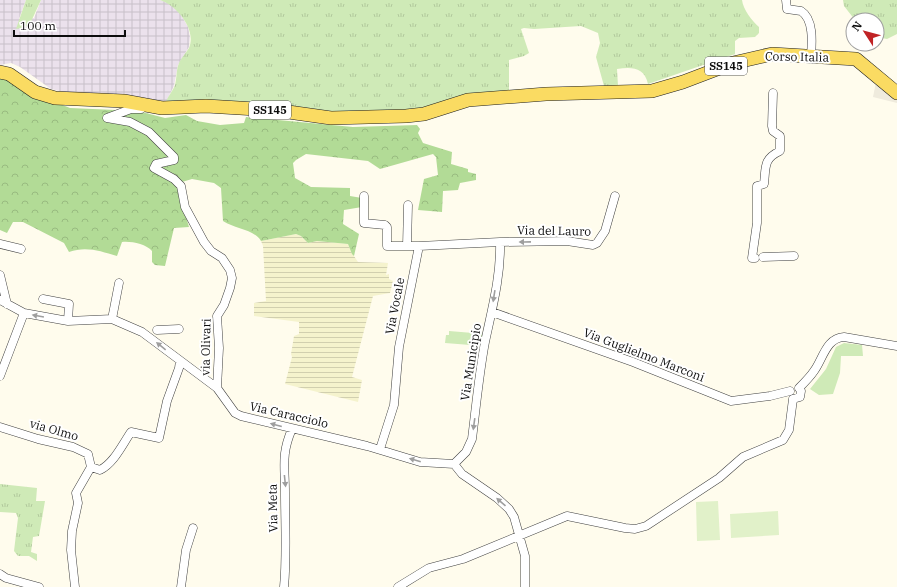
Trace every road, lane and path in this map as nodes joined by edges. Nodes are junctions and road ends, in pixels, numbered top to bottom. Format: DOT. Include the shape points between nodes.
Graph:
graph roads {
  1 [pos="786,0"];
  2 [pos="811,56"];
  3 [pos="0,72"];
  4 [pos="897,93"];
  5 [pos="773,94"];
  6 [pos="162,108"];
  7 [pos="364,196"];
  8 [pos="615,196"];
  9 [pos="408,206"];
  10 [pos="500,242"];
  11 [pos="0,244"];
  12 [pos="407,246"];
  13 [pos="419,246"];
  14 [pos="21,249"];
  15 [pos="794,256"];
  16 [pos="500,258"];
  17 [pos="0,275"];
  18 [pos="119,284"];
  19 [pos="43,299"];
  20 [pos="4,302"];
  21 [pos="492,312"];
  22 [pos="24,313"];
  23 [pos="112,319"];
  24 [pos="68,321"];
  25 [pos="179,329"];
  26 [pos="157,330"];
  27 [pos="897,346"];
  28 [pos="180,361"];
  29 [pos="0,376"];
  30 [pos="217,388"];
  31 [pos="791,395"];
  32 [pos="0,427"];
  33 [pos="292,429"];
  34 [pos="380,449"];
  35 [pos="454,464"];
  36 [pos="91,467"];
  37 [pos="193,528"];
  38 [pos="520,535"];
  39 [pos="0,574"];
  40 [pos="39,587"];
  41 [pos="75,587"];
  42 [pos="181,587"];
  43 [pos="284,587"];
  44 [pos="398,587"];
  45 [pos="526,587"];
  1 -- 2 [label="street" via="788,10 801,11 808,20"];
  2 -- 4 [label="main road, Corso Italia / SS145" via="856,59"];
  2 -- 6 [label="main road, Corso Italia / SS145" via="772,54 752,58 652,91 546,94 468,100 424,114 406,116 331,118 274,110 206,106"];
  3 -- 6 [label="main road, SS145" via="10,74 35,92 55,98 124,102"];
  5 -- 15 [label="street" via="772,126 780,136 780,151 767,160 764,184 757,186 757,258"];
  6 -- 30 [label="street, via Olivari" via="131,109 107,118 130,122 149,132 174,157 174,160 156,164 154,168 181,186 186,207 204,242 211,251 222,258 230,270 232,278 224,305 217,316"];
  7 -- 12 [label="street" via="364,223 387,227 387,246"];
  8 -- 10 [label="street, Via del Lauro, one-way" via="604,231 593,245 568,241"];
  9 -- 12 [label="street"];
  10 -- 13 [label="street"];
  10 -- 16 [label="street, Via del Lauro"];
  11 -- 14 [label="street"];
  12 -- 13 [label="street"];
  13 -- 34 [label="street, Via Vocale" via="399,347 394,405"];
  16 -- 21 [label="street, Via Municipio, one-way"];
  17 -- 20 [label="street"];
  18 -- 23 [label="street"];
  19 -- 24 [label="street" via="69,304"];
  20 -- 22 [label="street, Via Caracciolo"];
  21 -- 31 [label="street, Via Guglielmo Marconi" via="633,362 731,401"];
  21 -- 35 [label="street, Via Municipio, one-way" via="485,343 472,439 466,452"];
  24 -- 22 [label="street, Via Caracciolo, one-way"];
  22 -- 29 [label="street"];
  23 -- 24 [label="street, Via Caracciolo"];
  28 -- 23 [label="street, Via Caracciolo, one-way" via="142,332"];
  25 -- 26 [label="street"];
  27 -- 31 [label="street" via="837,338 829,344 814,372 799,388 800,397"];
  28 -- 30 [label="street, Via Caracciolo"];
  28 -- 36 [label="street" via="167,401 159,438 131,432 105,468 100,470"];
  33 -- 30 [label="street, Via Caracciolo, one-way" via="235,413"];
  31 -- 38 [label="street" via="789,430 782,440 743,456 719,478 646,526 635,529 567,516"];
  32 -- 36 [label="street, via Olmo" via="73,447 88,454"];
  33 -- 34 [label="street, Via Caracciolo"];
  33 -- 43 [label="street, Via Meta, one-way" via="287,441 283,469 286,554"];
  35 -- 34 [label="street, Via Caracciolo, one-way" via="425,463"];
  38 -- 35 [label="street, one-way" via="510,509 462,474"];
  36 -- 41 [label="street" via="76,493 78,503 71,550"];
  37 -- 42 [label="street" via="186,550"];
  38 -- 44 [label="street" via="464,558 429,568"];
  38 -- 45 [label="street" via="526,556"];
  39 -- 40 [label="street"];
}
